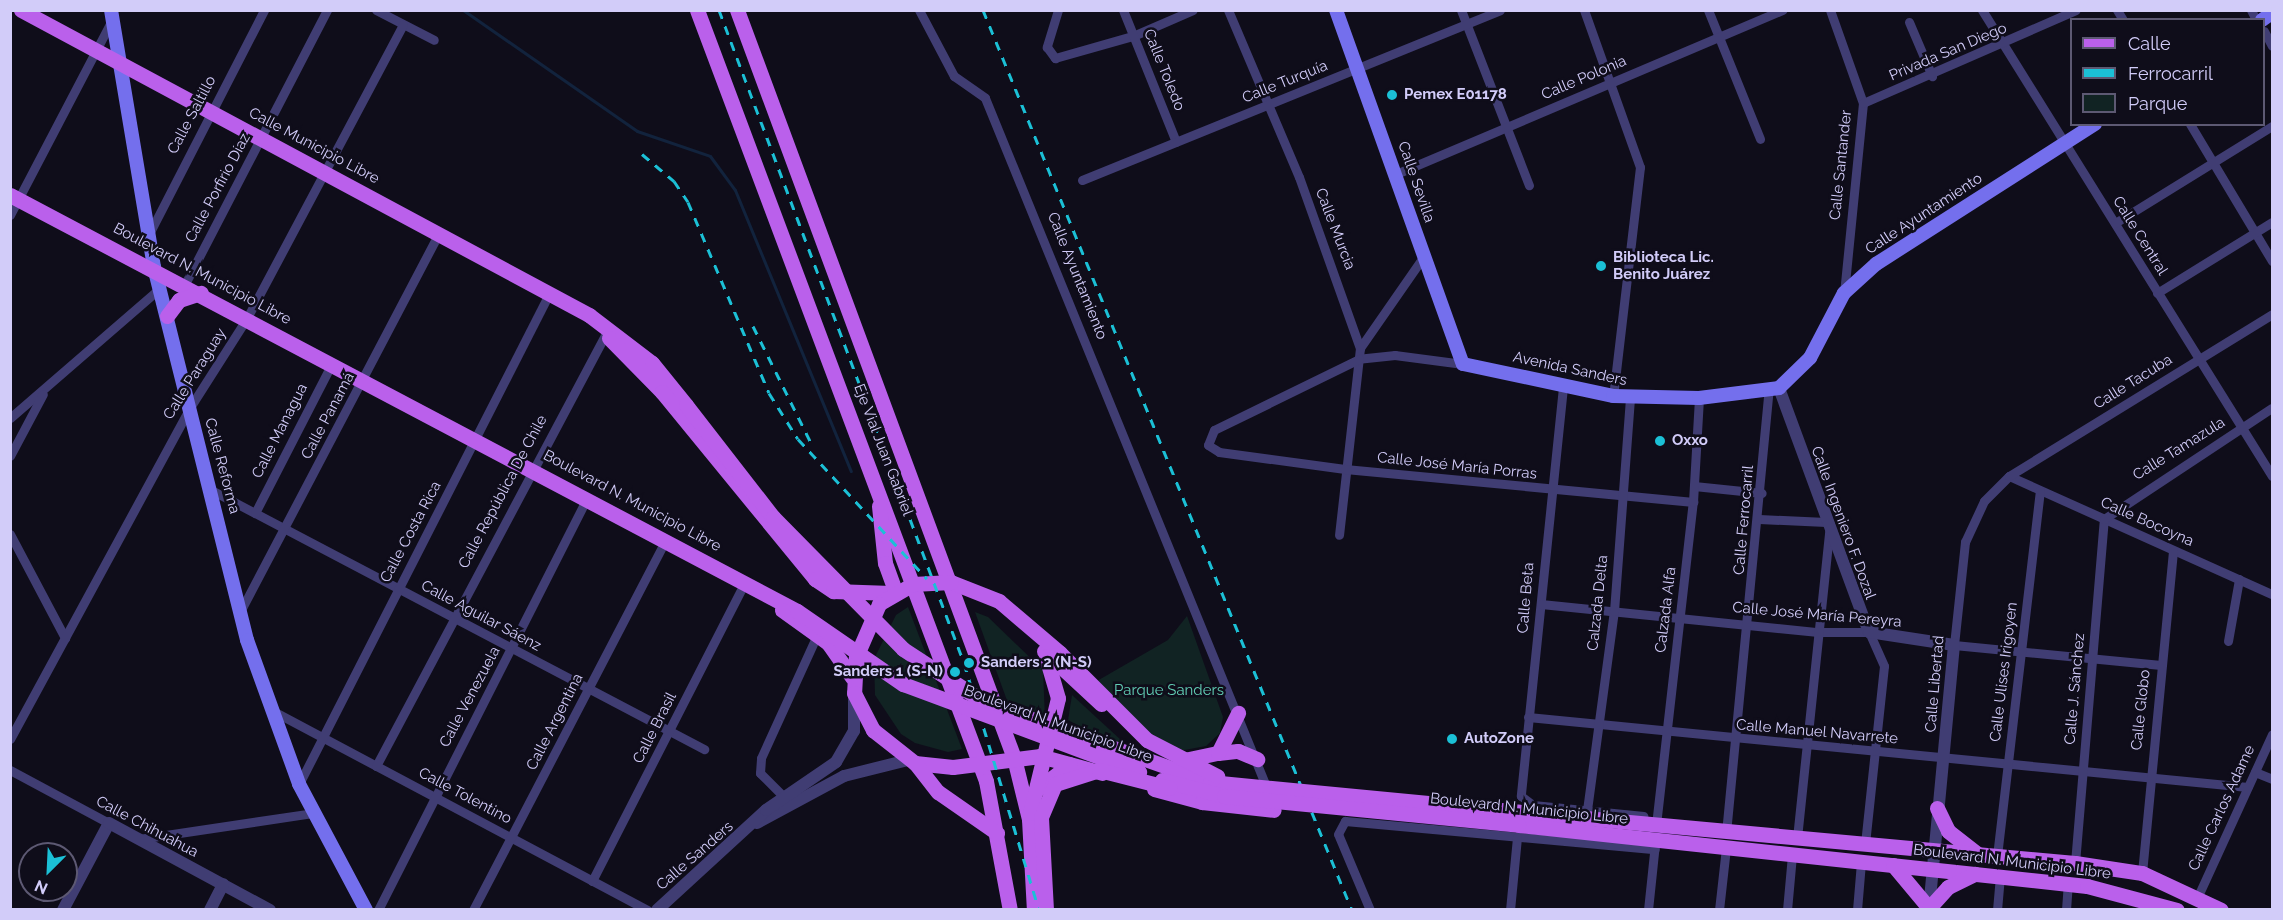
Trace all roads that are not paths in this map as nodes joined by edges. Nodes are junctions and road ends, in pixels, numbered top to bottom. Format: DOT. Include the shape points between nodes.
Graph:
graph roads {
  1 [pos="21,10"];
  2 [pos="264,10"];
  3 [pos="327,10"];
  4 [pos="376,10"];
  5 [pos="698,10"];
  6 [pos="737,10"];
  7 [pos="919,10"];
  8 [pos="1058,10"];
  9 [pos="1123,10"];
  10 [pos="1193,10"];
  11 [pos="1228,10"];
  12 [pos="1336,10"];
  13 [pos="1461,10"];
  14 [pos="1500,10"];
  15 [pos="1584,10"];
  16 [pos="1708,10"];
  17 [pos="1783,10"];
  18 [pos="1830,10"];
  19 [pos="1982,10"];
  20 [pos="2076,10"];
  21 [pos="113,13"];
  22 [pos="1909,22"];
  23 [pos="403,25"];
  24 [pos="1467,25"];
  25 [pos="1133,36"];
  26 [pos="1719,38"];
  27 [pos="434,40"];
  28 [pos="2004,46"];
  29 [pos="94,49"];
  30 [pos="120,62"];
  31 [pos="1359,68"];
  32 [pos="1932,76"];
  33 [pos="1613,82"];
  34 [pos="1863,103"];
  35 [pos="1267,105"];
  36 [pos="211,112"];
  37 [pos="1506,126"];
  38 [pos="2093,126"];
  39 [pos="2191,126"];
  40 [pos="2272,126"];
  41 [pos="262,138"];
  42 [pos="1760,139"];
  43 [pos="1176,142"];
  44 [pos="2064,144"];
  45 [pos="2213,164"];
  46 [pos="326,172"];
  47 [pos="1396,174"];
  48 [pos="1082,180"];
  49 [pos="1529,185"];
  50 [pos="15,197"];
  51 [pos="10,215"];
  52 [pos="2272,222"];
  53 [pos="2115,223"];
  54 [pos="2256,233"];
  55 [pos="149,234"];
  56 [pos="438,234"];
  57 [pos="1424,256"];
  58 [pos="2272,261"];
  59 [pos="154,267"];
  60 [pos="185,284"];
  61 [pos="160,288"];
  62 [pos="201,293"];
  63 [pos="1844,293"];
  64 [pos="2157,293"];
  65 [pos="549,294"];
  66 [pos="2272,314"];
  67 [pos="167,316"];
  68 [pos="247,318"];
  69 [pos="607,331"];
  70 [pos="1360,348"];
  71 [pos="2199,359"];
  72 [pos="1359,360"];
  73 [pos="332,363"];
  74 [pos="1463,364"];
  75 [pos="364,380"];
  76 [pos="1563,387"];
  77 [pos="46,388"];
  78 [pos="1774,389"];
  79 [pos="1613,396"];
  80 [pos="1630,398"];
  81 [pos="1700,398"];
  82 [pos="2272,408"];
  83 [pos="189,409"];
  84 [pos="10,418"];
  85 [pos="2242,428"];
  86 [pos="476,441"];
  87 [pos="10,456"];
  88 [pos="531,469"];
  89 [pos="1345,469"];
  90 [pos="2009,476"];
  91 [pos="2272,476"];
  92 [pos="1694,486"];
  93 [pos="1550,490"];
  94 [pos="213,491"];
  95 [pos="2040,491"];
  96 [pos="1762,493"];
  97 [pos="879,494"];
  98 [pos="1623,498"];
  99 [pos="591,500"];
  100 [pos="1693,502"];
  101 [pos="255,513"];
  102 [pos="1760,519"];
  103 [pos="2104,519"];
  104 [pos="1827,526"];
  105 [pos="285,529"];
  106 [pos="10,534"];
  107 [pos="1340,535"];
  108 [pos="662,547"];
  109 [pos="2173,550"];
  110 [pos="2239,579"];
  111 [pos="951,582"];
  112 [pos="913,584"];
  113 [pos="742,588"];
  114 [pos="399,589"];
  115 [pos="893,592"];
  116 [pos="2272,594"];
  117 [pos="985,597"];
  118 [pos="1541,604"];
  119 [pos="241,610"];
  120 [pos="1614,610"];
  121 [pos="454,618"];
  122 [pos="1681,618"];
  123 [pos="1750,625"];
  124 [pos="1816,632"];
  125 [pos="1869,632"];
  126 [pos="818,635"];
  127 [pos="65,638"];
  128 [pos="2228,641"];
  129 [pos="1954,645"];
  130 [pos="1039,646"];
  131 [pos="512,649"];
  132 [pos="2021,652"];
  133 [pos="2093,659"];
  134 [pos="2161,665"];
  135 [pos="852,677"];
  136 [pos="589,689"];
  137 [pos="854,693"];
  138 [pos="268,708"];
  139 [pos="1238,713"];
  140 [pos="1528,717"];
  141 [pos="1600,724"];
  142 [pos="671,732"];
  143 [pos="1666,733"];
  144 [pos="2272,734"];
  145 [pos="321,737"];
  146 [pos="10,739"];
  147 [pos="1737,740"];
  148 [pos="1806,746"];
  149 [pos="704,749"];
  150 [pos="1875,752"];
  151 [pos="1218,753"];
  152 [pos="1040,756"];
  153 [pos="1014,758"];
  154 [pos="1257,759"];
  155 [pos="1943,759"];
  156 [pos="912,762"];
  157 [pos="980,763"];
  158 [pos="1070,764"];
  159 [pos="2008,764"];
  160 [pos="376,766"];
  161 [pos="10,770"];
  162 [pos="2084,772"];
  163 [pos="2255,772"];
  164 [pos="2149,779"];
  165 [pos="2272,779"];
  166 [pos="299,784"];
  167 [pos="1246,786"];
  168 [pos="2248,787"];
  169 [pos="1035,791"];
  170 [pos="1195,792"];
  171 [pos="435,796"];
  172 [pos="784,797"];
  173 [pos="1937,808"];
  174 [pos="1274,810"];
  175 [pos="1587,810"];
  176 [pos="314,813"];
  177 [pos="1029,819"];
  178 [pos="1522,819"];
  179 [pos="109,823"];
  180 [pos="753,825"];
  181 [pos="997,833"];
  182 [pos="1656,833"];
  183 [pos="511,838"];
  184 [pos="1797,838"];
  185 [pos="139,839"];
  186 [pos="1726,840"];
  187 [pos="1865,844"];
  188 [pos="1934,850"];
  189 [pos="1977,854"];
  190 [pos="1792,855"];
  191 [pos="1997,856"];
  192 [pos="1862,862"];
  193 [pos="2075,863"];
  194 [pos="1893,865"];
  195 [pos="1933,870"];
  196 [pos="2142,873"];
  197 [pos="1975,874"];
  198 [pos="2000,877"];
  199 [pos="592,881"];
  200 [pos="224,884"];
  201 [pos="2068,884"];
  202 [pos="2198,896"];
  203 [pos="2137,904"];
  204 [pos="63,909"];
  205 [pos="210,909"];
  206 [pos="270,909"];
  207 [pos="366,909"];
  208 [pos="378,909"];
  209 [pos="473,909"];
  210 [pos="647,909"];
  211 [pos="657,909"];
  212 [pos="1010,909"];
  213 [pos="1034,909"];
  214 [pos="1046,909"];
  215 [pos="1370,909"];
  216 [pos="1510,909"];
  217 [pos="1648,909"];
  218 [pos="1719,909"];
  219 [pos="1787,909"];
  220 [pos="1857,909"];
  221 [pos="1929,909"];
  222 [pos="1997,909"];
  223 [pos="2066,909"];
  224 [pos="2177,909"];
  225 [pos="2221,909"];
  1 -- 29 [label="main road, Calle Municipio Libre"];
  2 -- 36 [label="street, Calle Saltillo"];
  3 -- 41 [label="street, Calle Porfirio Díaz"];
  4 -- 23 [label="street"];
  5 -- 97 [label="main road, Eje Vial Juan Gabriel"];
  6 -- 111 [label="main road, Eje Vial Juan Gabriel"];
  7 -- 139 [label="street, Calle Ayuntamiento" via="954,76 985,98"];
  8 -- 25 [label="street" via="1047,47 1049,56 1058,58"];
  9 -- 25 [label="street, Calle Toledo"];
  10 -- 25 [label="street"];
  11 -- 35 [label="street, Calle Murcia"];
  12 -- 31 [label="main road, Calle Sevilla"];
  13 -- 24 [label="street"];
  14 -- 24 [label="street, Calle Turquía"];
  15 -- 33 [label="street"];
  16 -- 26 [label="street"];
  17 -- 26 [label="street, Calle Polonia"];
  18 -- 34 [label="street, Calle Santander"];
  19 -- 28 [label="street, Calle Central"];
  20 -- 28 [label="street, Privada San Diego"];
  21 -- 29 [label="street"];
  21 -- 30 [label="main road, Calle Reforma"];
  22 -- 32 [label="street"];
  23 -- 27 [label="street"];
  23 -- 46 [label="street, Calle Paraguay"];
  24 -- 31 [label="street, Calle Turquía"];
  24 -- 37 [label="street"];
  25 -- 43 [label="street, Calle Toledo"];
  26 -- 33 [label="street, Calle Polonia"];
  26 -- 42 [label="street"];
  28 -- 32 [label="street, Privada San Diego"];
  28 -- 44 [label="street, Calle Central"];
  29 -- 30 [label="main road, Calle Municipio Libre"];
  29 -- 50 [label="street"];
  30 -- 36 [label="main road, Calle Municipio Libre"];
  30 -- 55 [label="main road, Calle Reforma"];
  31 -- 35 [label="street, Calle Turquía"];
  31 -- 47 [label="main road, Calle Sevilla"];
  32 -- 34 [label="street, Privada San Diego"];
  33 -- 37 [label="street, Calle Polonia"];
  33 -- 79 [label="street" via="1638,150 1640,177"];
  34 -- 63 [label="street, Calle Santander"];
  35 -- 43 [label="street, Calle Turquía"];
  35 -- 70 [label="street, Calle Murcia"];
  36 -- 41 [label="main road, Calle Municipio Libre"];
  36 -- 55 [label="street, Calle Saltillo"];
  37 -- 47 [label="street, Calle Polonia"];
  37 -- 49 [label="street"];
  38 -- 44 [label="main road, Calle Ayuntamiento"];
  39 -- 45 [label="street"];
  40 -- 45 [label="street"];
  41 -- 46 [label="main road, Calle Municipio Libre"];
  41 -- 60 [label="street, Calle Porfirio Díaz"];
  43 -- 48 [label="street, Calle Turquía"];
  44 -- 53 [label="street, Calle Central"];
  44 -- 63 [label="main road, Calle Ayuntamiento" via="1898,248"];
  45 -- 53 [label="street"];
  45 -- 54 [label="street"];
  46 -- 56 [label="main road, Calle Municipio Libre"];
  46 -- 68 [label="street, Calle Paraguay"];
  47 -- 57 [label="main road, Calle Sevilla"];
  50 -- 51 [label="street"];
  50 -- 59 [label="main road, Boulevard N. Municipio Libre"];
  52 -- 54 [label="street"];
  53 -- 64 [label="street, Calle Central"];
  54 -- 58 [label="street"];
  54 -- 64 [label="street"];
  55 -- 59 [label="main road, Calle Reforma"];
  56 -- 65 [label="main road, Calle Municipio Libre"];
  56 -- 75 [label="street, Calle Panamá"];
  57 -- 70 [label="street"];
  57 -- 74 [label="main road, Calle Sevilla"];
  59 -- 60 [label="main road, Boulevard N. Municipio Libre"];
  59 -- 61 [label="main road, Calle Reforma"];
  60 -- 62 [label="main road, Boulevard N. Municipio Libre"];
  61 -- 67 [label="main road, Calle Reforma"];
  61 -- 77 [label="street"];
  62 -- 67 [label="main road" via="179,300"];
  62 -- 68 [label="main road, Boulevard N. Municipio Libre"];
  63 -- 78 [label="main road, Calle Ayuntamiento" via="1810,358"];
  64 -- 71 [label="street, Calle Central"];
  65 -- 69 [label="main road, Calle Municipio Libre" via="589,315"];
  65 -- 86 [label="street, Calle Costa Rica"];
  66 -- 71 [label="street, Calle Tacuba"];
  67 -- 83 [label="main road, Calle Reforma"];
  68 -- 73 [label="main road, Boulevard N. Municipio Libre"];
  68 -- 83 [label="street, Calle Paraguay"];
  69 -- 88 [label="street, Calle República De Chile"];
  69 -- 115 [label="main road" via="815,579 833,591"];
  69 -- 167 [label="main road, Boulevard N. Municipio Libre, bridge" via="652,363 773,517 903,649 942,680 994,706 1181,776"];
  70 -- 72 [label="street, Calle Murcia"];
  71 -- 85 [label="street, Calle Central"];
  71 -- 90 [label="street, Calle Tacuba"];
  72 -- 74 [label="street" via="1395,355"];
  72 -- 89 [label="street, Calle Murcia"];
  72 -- 89 [label="street, Calle José María Porras" via="1214,430 1208,445 1219,452"];
  73 -- 75 [label="main road, Boulevard N. Municipio Libre"];
  73 -- 101 [label="street, Calle Managua"];
  74 -- 76 [label="main road, Avenida Sanders"];
  75 -- 86 [label="main road, Boulevard N. Municipio Libre"];
  75 -- 105 [label="street, Calle Panamá"];
  76 -- 79 [label="main road, Avenida Sanders"];
  76 -- 93 [label="street, Calle Beta"];
  77 -- 84 [label="street"];
  77 -- 87 [label="street"];
  78 -- 81 [label="main road, Avenida Sanders"];
  78 -- 96 [label="street, Calle Ferrocarril"];
  78 -- 104 [label="street, Calle Ingeniero F. Dozal"];
  79 -- 80 [label="main road, Avenida Sanders"];
  80 -- 81 [label="main road, Avenida Sanders"];
  80 -- 98 [label="street, Calzada Delta"];
  81 -- 92 [label="street, Calzada Alfa"];
  82 -- 85 [label="street, Calle Tamazula"];
  83 -- 94 [label="main road, Calle Reforma"];
  83 -- 127 [label="street, Calle Paraguay"];
  85 -- 91 [label="street, Calle Central"];
  85 -- 103 [label="street, Calle Tamazula"];
  86 -- 88 [label="main road, Boulevard N. Municipio Libre"];
  86 -- 114 [label="street, Calle Costa Rica"];
  88 -- 99 [label="main road, Boulevard N. Municipio Libre"];
  88 -- 121 [label="street, Calle República De Chile"];
  89 -- 93 [label="street, Calle José María Porras"];
  89 -- 107 [label="street, Calle Murcia"];
  90 -- 95 [label="street, Calle Bocoyna"];
  90 -- 129 [label="street, Calle Libertad" via="1984,501 1965,542"];
  92 -- 96 [label="street"];
  92 -- 100 [label="street, Calzada Alfa"];
  93 -- 98 [label="street, Calle José María Porras"];
  93 -- 118 [label="street, Calle Beta"];
  94 -- 101 [label="street, Calle Aguilar Sáenz"];
  94 -- 119 [label="main road, Calle Reforma"];
  95 -- 103 [label="street, Calle Bocoyna"];
  95 -- 132 [label="street, Calle Ulises Irigoyen"];
  96 -- 102 [label="street, Calle Ferrocarril"];
  97 -- 112 [label="main road, Eje Vial Juan Gabriel"];
  97 -- 115 [label="main road" via="885,563"];
  98 -- 100 [label="street, Calle José María Porras"];
  98 -- 120 [label="street, Calzada Delta"];
  99 -- 108 [label="main road" via="609,517"];
  99 -- 131 [label="street, Calle Venezuela"];
  99 -- 170 [label="main road, Boulevard N. Municipio Libre, bridge" via="767,592 903,684"];
  100 -- 122 [label="street, Calzada Alfa"];
  101 -- 105 [label="street, Calle Aguilar Sáenz"];
  102 -- 104 [label="street"];
  102 -- 123 [label="street, Calle Ferrocarril"];
  103 -- 109 [label="street, Calle Bocoyna"];
  103 -- 133 [label="street, Calle J. Sánchez"];
  104 -- 124 [label="street"];
  104 -- 125 [label="street, Calle Ingeniero F. Dozal"];
  105 -- 114 [label="street, Calle Aguilar Sáenz"];
  105 -- 119 [label="street, Calle Panamá"];
  106 -- 127 [label="street"];
  108 -- 113 [label="main road"];
  108 -- 136 [label="street, Calle Argentina"];
  109 -- 110 [label="street, Calle Bocoyna"];
  109 -- 134 [label="street, Calle Globo"];
  110 -- 116 [label="street, Calle Bocoyna"];
  110 -- 128 [label="street"];
  111 -- 112 [label="main road"];
  111 -- 117 [label="main road"];
  111 -- 153 [label="main road, Eje Vial Juan Gabriel"];
  112 -- 115 [label="main road"];
  112 -- 157 [label="main road, Eje Vial Juan Gabriel"];
  113 -- 126 [label="main road"];
  113 -- 142 [label="street, Calle Brasil"];
  114 -- 121 [label="street, Calle Aguilar Sáenz"];
  114 -- 145 [label="street, Calle Costa Rica"];
  115 -- 135 [label="main road" via="873,614"];
  117 -- 130 [label="main road"];
  117 -- 167 [label="main road, bridge" via="999,601 1060,653 1147,740 1181,761"];
  118 -- 120 [label="street, Calle José María Pereyra"];
  118 -- 140 [label="street, Calle Beta"];
  119 -- 138 [label="main road, Calle Reforma"];
  120 -- 122 [label="street, Calle José María Pereyra"];
  120 -- 141 [label="street, Calzada Delta"];
  121 -- 131 [label="street, Calle Aguilar Sáenz"];
  121 -- 160 [label="street, Calle República De Chile"];
  122 -- 123 [label="street, Calle José María Pereyra"];
  122 -- 143 [label="street, Calzada Alfa"];
  123 -- 124 [label="street, Calle José María Pereyra"];
  123 -- 147 [label="street, Calle Ferrocarril"];
  124 -- 125 [label="street, Calle José María Pereyra"];
  124 -- 148 [label="street"];
  125 -- 129 [label="street, Calle José María Pereyra"];
  125 -- 150 [label="street, Calle Ingeniero F. Dozal" via="1884,666"];
  126 -- 135 [label="main road"];
  126 -- 172 [label="street" via="761,758 760,773"];
  127 -- 146 [label="street, Calle Paraguay"];
  129 -- 132 [label="street, Calle José María Pereyra"];
  129 -- 155 [label="street, Calle Libertad"];
  130 -- 151 [label="main road" via="1154,749 1190,762"];
  130 -- 152 [label="main road" via="1051,665 1058,698"];
  131 -- 136 [label="street, Calle Aguilar Sáenz"];
  131 -- 171 [label="street, Calle Venezuela"];
  132 -- 133 [label="street, Calle José María Pereyra"];
  132 -- 159 [label="street, Calle Ulises Irigoyen"];
  133 -- 134 [label="street, Calle José María Pereyra"];
  133 -- 162 [label="street, Calle J. Sánchez"];
  134 -- 164 [label="street, Calle Globo"];
  135 -- 137 [label="main road"];
  136 -- 142 [label="street, Calle Aguilar Sáenz"];
  136 -- 183 [label="street, Calle Argentina"];
  137 -- 156 [label="main road" via="873,730"];
  137 -- 172 [label="street, Calle Sanders" via="854,731 843,755"];
  138 -- 145 [label="street, Calle Tolentino"];
  138 -- 166 [label="main road, Calle Reforma"];
  139 -- 151 [label="main road" via="1231,736"];
  139 -- 154 [label="street"];
  140 -- 141 [label="street, Calle Manuel Navarrete"];
  140 -- 178 [label="street, Calle Beta"];
  141 -- 143 [label="street, Calle Manuel Navarrete"];
  141 -- 175 [label="street, Calzada Delta"];
  142 -- 149 [label="street, Calle Aguilar Sáenz"];
  142 -- 199 [label="street, Calle Brasil"];
  143 -- 147 [label="street, Calle Manuel Navarrete"];
  143 -- 182 [label="street, Calzada Alfa"];
  144 -- 163 [label="street, Calle Carlos Adame"];
  145 -- 160 [label="street, Calle Tolentino"];
  145 -- 166 [label="street, Calle Costa Rica"];
  147 -- 148 [label="street, Calle Manuel Navarrete"];
  147 -- 186 [label="street, Calle Ferrocarril"];
  148 -- 150 [label="street, Calle Manuel Navarrete"];
  148 -- 184 [label="street"];
  150 -- 155 [label="street, Calle Manuel Navarrete"];
  150 -- 187 [label="street, Calle Ingeniero F. Dozal"];
  151 -- 154 [label="main road" via="1238,751"];
  152 -- 153 [label="main road"];
  152 -- 158 [label="main road"];
  152 -- 169 [label="main road"];
  153 -- 157 [label="main road"];
  153 -- 177 [label="main road, Eje Vial Juan Gabriel"];
  154 -- 174 [label="street"];
  155 -- 159 [label="street, Calle Manuel Navarrete"];
  155 -- 173 [label="street, Calle Libertad"];
  156 -- 157 [label="main road" via="953,767"];
  156 -- 180 [label="street, Calle Sanders" via="844,776"];
  156 -- 181 [label="main road" via="938,792"];
  157 -- 181 [label="main road, Eje Vial Juan Gabriel"];
  158 -- 169 [label="main road"];
  158 -- 174 [label="main road" via="1181,797"];
  159 -- 162 [label="street, Calle Manuel Navarrete"];
  159 -- 191 [label="street, Calle Ulises Irigoyen"];
  160 -- 171 [label="street, Calle Tolentino"];
  161 -- 179 [label="street, Calle Chihuahua"];
  162 -- 164 [label="street, Calle Manuel Navarrete"];
  162 -- 193 [label="street, Calle J. Sánchez"];
  163 -- 165 [label="street"];
  163 -- 168 [label="street, Calle Carlos Adame"];
  164 -- 168 [label="street, Calle Manuel Navarrete"];
  164 -- 196 [label="street, Calle Globo"];
  166 -- 176 [label="main road, Calle Reforma"];
  167 -- 178 [label="main road, Boulevard N. Municipio Libre, bridge"];
  168 -- 202 [label="street, Calle Carlos Adame"];
  169 -- 177 [label="main road"];
  170 -- 178 [label="main road, Boulevard N. Municipio Libre, bridge"];
  170 -- 214 [label="main road, bridge" via="1100,770 1055,784 1041,817"];
  171 -- 183 [label="street, Calle Tolentino"];
  171 -- 208 [label="street, Calle Venezuela"];
  172 -- 180 [label="street, Calle Sanders"];
  173 -- 188 [label="street, Calle Libertad"];
  173 -- 189 [label="main road" via="1948,831"];
  175 -- 178 [label="street"];
  175 -- 182 [label="street"];
  176 -- 185 [label="street"];
  176 -- 207 [label="main road, Calle Reforma"];
  177 -- 213 [label="main road, Eje Vial Juan Gabriel"];
  178 -- 182 [label="main road, Boulevard N. Municipio Libre"];
  178 -- 215 [label="street" via="1352,820 1340,824 1338,834"];
  178 -- 216 [label="street, Calle Beta"];
  179 -- 185 [label="street, Calle Chihuahua"];
  179 -- 204 [label="street"];
  180 -- 211 [label="street, Calle Sanders"];
  181 -- 212 [label="main road, Eje Vial Juan Gabriel"];
  182 -- 186 [label="main road, Boulevard N. Municipio Libre"];
  182 -- 217 [label="street, Calzada Alfa"];
  183 -- 199 [label="street, Calle Tolentino"];
  183 -- 209 [label="street, Calle Argentina"];
  184 -- 186 [label="main road, Boulevard N. Municipio Libre"];
  184 -- 187 [label="main road, Boulevard N. Municipio Libre"];
  185 -- 200 [label="street, Calle Chihuahua"];
  186 -- 190 [label="main road, Boulevard N. Municipio Libre"];
  186 -- 218 [label="street, Calle Ferrocarril"];
  187 -- 188 [label="main road, Boulevard N. Municipio Libre"];
  188 -- 189 [label="main road, Boulevard N. Municipio Libre"];
  188 -- 195 [label="street, Calle Libertad"];
  189 -- 191 [label="main road, Boulevard N. Municipio Libre"];
  190 -- 192 [label="main road, Boulevard N. Municipio Libre"];
  190 -- 219 [label="street"];
  191 -- 193 [label="main road, Boulevard N. Municipio Libre"];
  192 -- 194 [label="main road, Boulevard N. Municipio Libre"];
  192 -- 220 [label="street"];
  193 -- 196 [label="main road, Boulevard N. Municipio Libre"];
  194 -- 195 [label="main road, Boulevard N. Municipio Libre"];
  194 -- 221 [label="main road"];
  195 -- 197 [label="main road, Boulevard N. Municipio Libre"];
  195 -- 221 [label="street, Calle Libertad"];
  196 -- 202 [label="main road, Boulevard N. Municipio Libre"];
  197 -- 198 [label="main road, Boulevard N. Municipio Libre"];
  197 -- 221 [label="main road" via="1948,887"];
  198 -- 201 [label="main road, Boulevard N. Municipio Libre"];
  198 -- 222 [label="street"];
  199 -- 210 [label="street, Calle Tolentino"];
  200 -- 205 [label="street"];
  200 -- 206 [label="street, Calle Chihuahua"];
  201 -- 203 [label="main road, Boulevard N. Municipio Libre"];
  201 -- 223 [label="street"];
  202 -- 225 [label="main road, Boulevard N. Municipio Libre"];
  203 -- 224 [label="main road, Boulevard N. Municipio Libre"];
}
